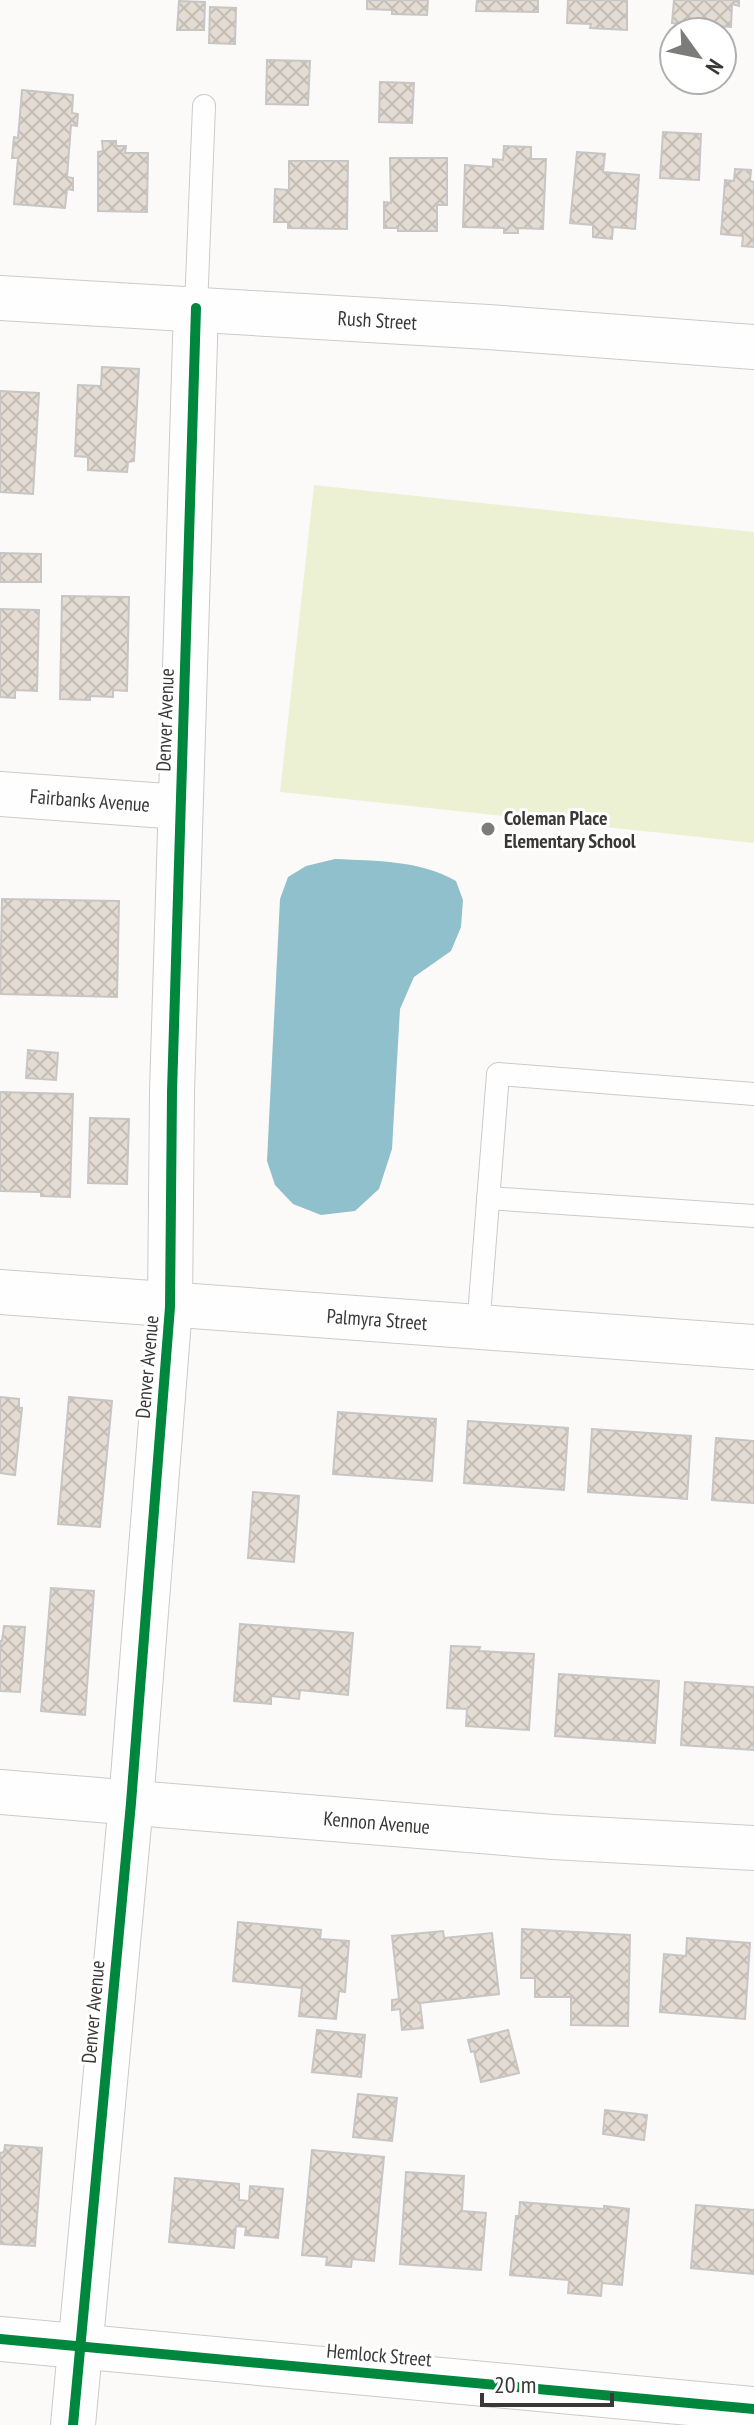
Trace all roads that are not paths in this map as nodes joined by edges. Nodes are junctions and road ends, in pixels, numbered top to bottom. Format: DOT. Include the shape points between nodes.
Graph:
graph roads {
  1 [pos="204,106"];
  2 [pos="0,298"];
  3 [pos="196,308"];
  4 [pos="754,347"];
  5 [pos="0,794"];
  6 [pos="180,807"];
  7 [pos="754,1094"];
  8 [pos="488,1198"];
  9 [pos="754,1216"];
  10 [pos="0,1292"];
  11 [pos="170,1307"];
  12 [pos="478,1328"];
  13 [pos="754,1347"];
  14 [pos="0,1792"];
  15 [pos="131,1803"];
  16 [pos="754,1848"];
  17 [pos="0,2339"];
  18 [pos="80,2346"];
  19 [pos="754,2409"];
  20 [pos="73,2425"];
  1 -- 3 [label="lane"];
  2 -- 3 [label="street, Rush Street"];
  3 -- 4 [label="street, Rush Street"];
  3 -- 6 [label="street, Denver Avenue"];
  5 -- 6 [label="street, Fairbanks Avenue"];
  6 -- 11 [label="street, Denver Avenue"];
  7 -- 8 [label="lane" via="498,1074"];
  8 -- 9 [label="lane"];
  8 -- 12 [label="lane"];
  10 -- 11 [label="street, Palmyra Street"];
  11 -- 12 [label="street, Palmyra Street"];
  11 -- 15 [label="street, Denver Avenue"];
  12 -- 13 [label="street, Palmyra Street"];
  14 -- 15 [label="street, Kennon Avenue"];
  15 -- 16 [label="street, Kennon Avenue"];
  15 -- 18 [label="street, Denver Avenue"];
  17 -- 18 [label="street, Hemlock Street"];
  18 -- 19 [label="street, Hemlock Street"];
  18 -- 20 [label="street, Denver Avenue"];
}
